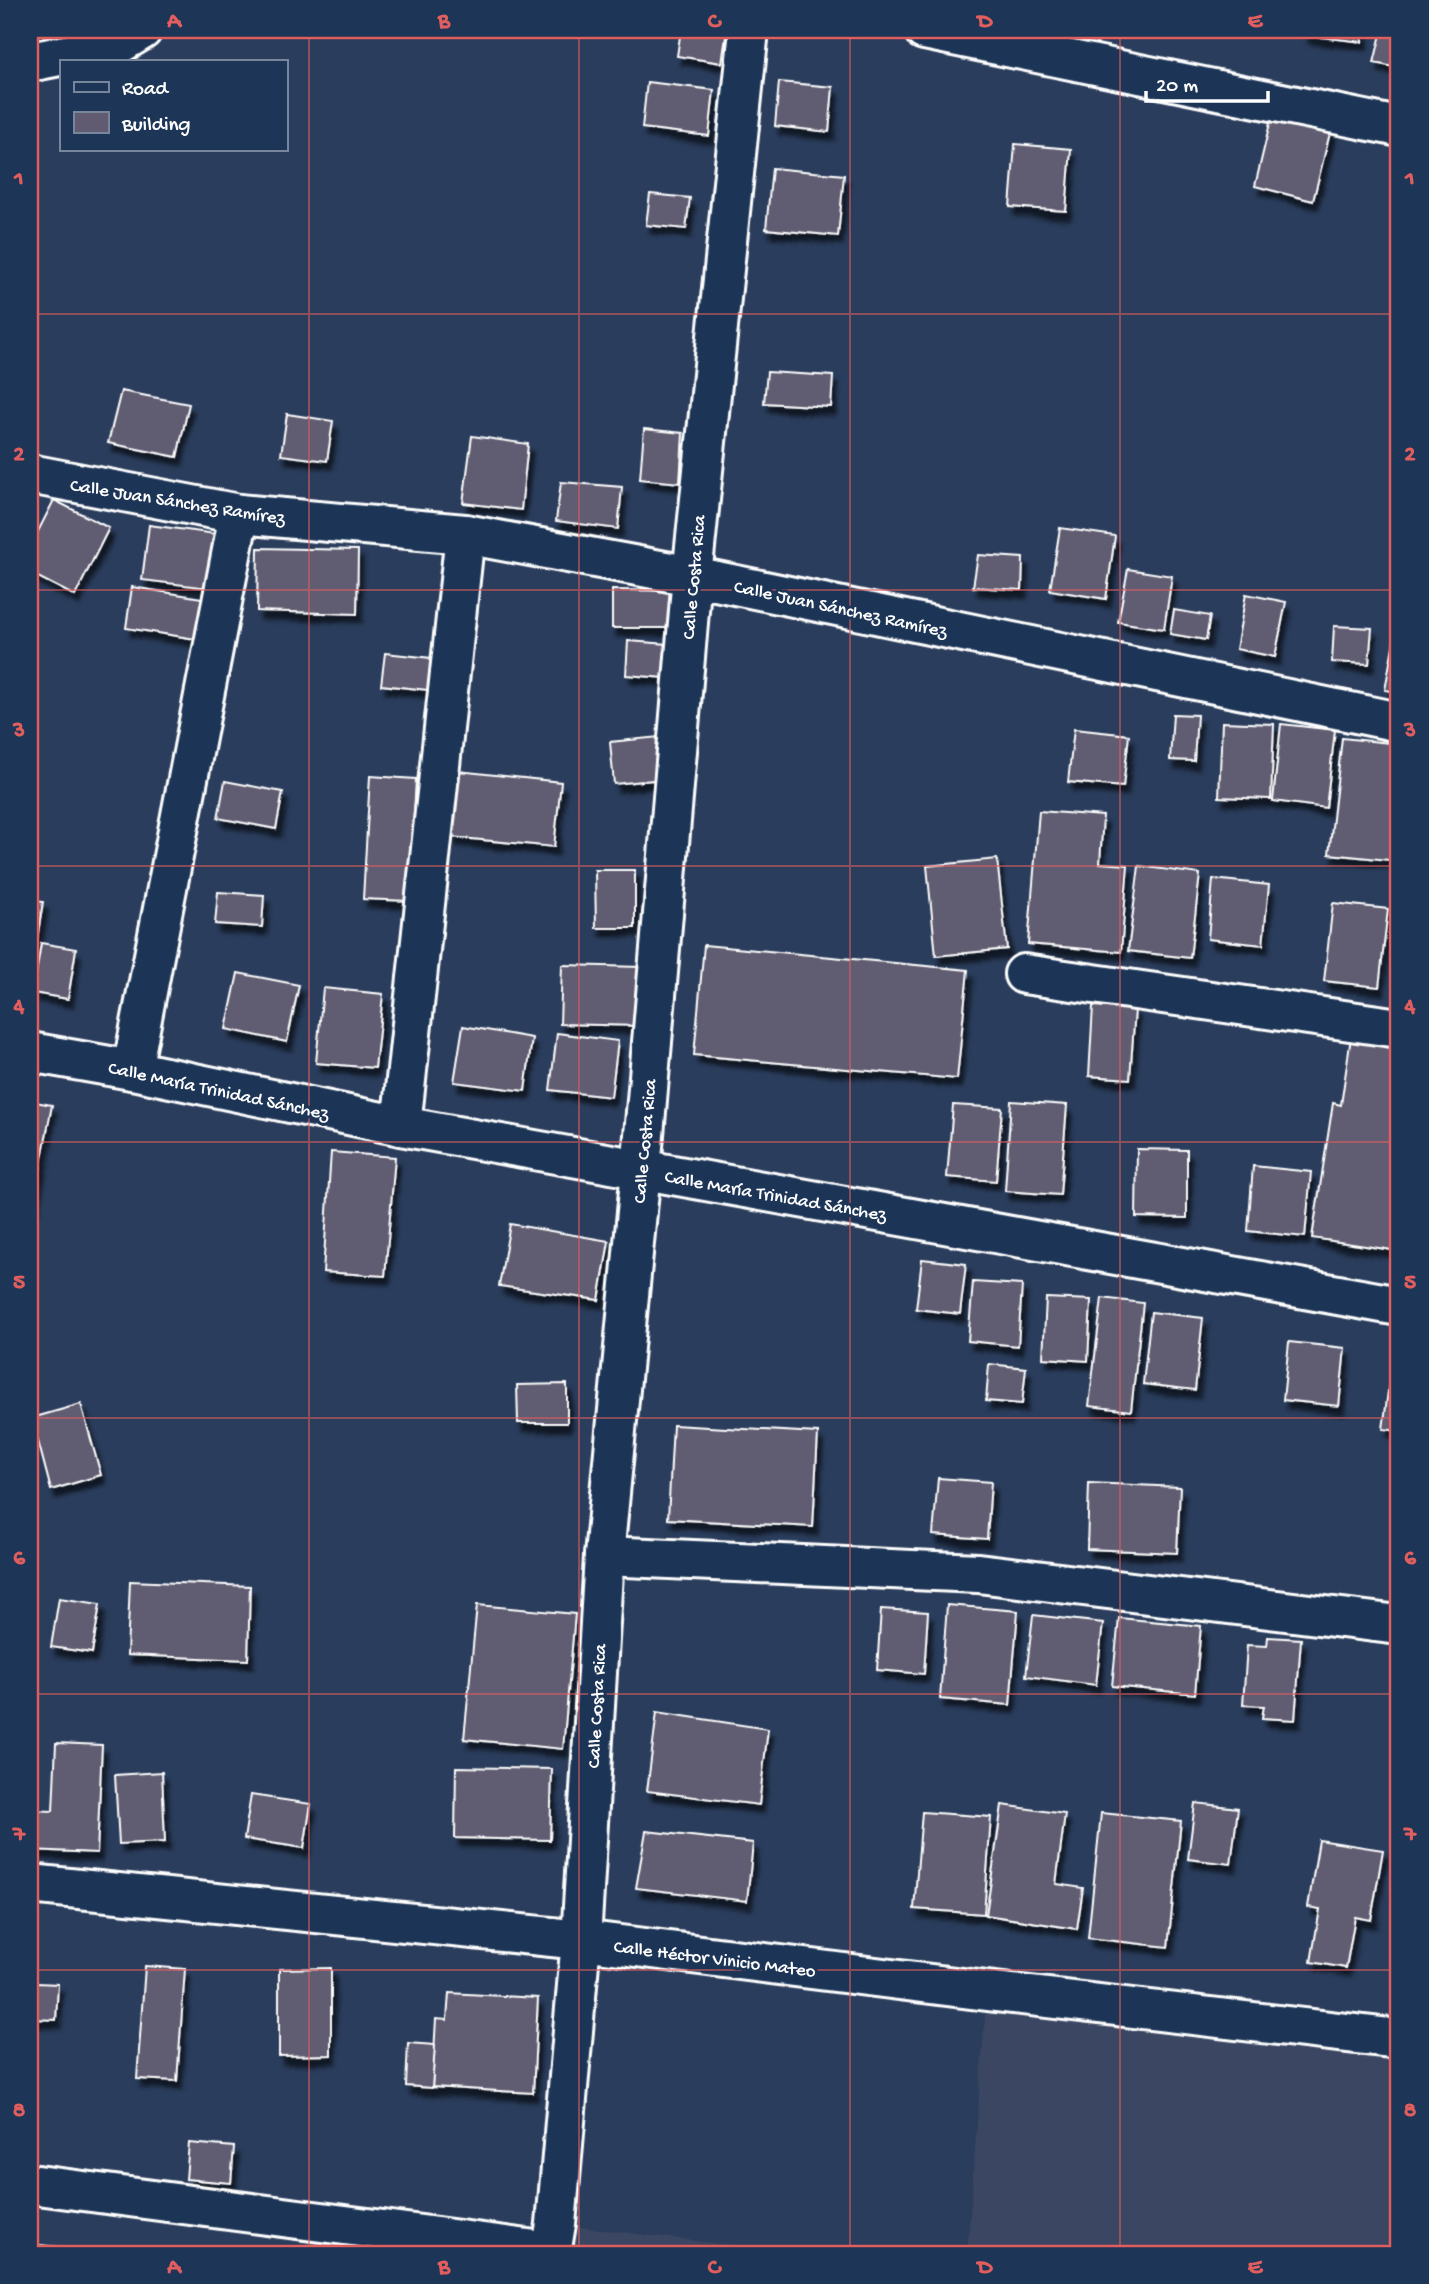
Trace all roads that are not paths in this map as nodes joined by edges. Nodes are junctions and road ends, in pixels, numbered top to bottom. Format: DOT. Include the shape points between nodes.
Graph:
graph roads {
  1 [pos="142,30"];
  2 [pos="749,30"];
  3 [pos="924,30"];
  4 [pos="30,62"];
  5 [pos="1399,127"];
  6 [pos="30,474"];
  7 [pos="239,514"];
  8 [pos="465,534"];
  9 [pos="692,576"];
  10 [pos="1399,722"];
  11 [pos="1024,974"];
  12 [pos="1399,1028"];
  13 [pos="30,1052"];
  14 [pos="132,1070"];
  15 [pos="401,1126"];
  16 [pos="641,1170"];
  17 [pos="1399,1306"];
  18 [pos="604,1556"];
  19 [pos="1399,1625"];
  20 [pos="30,1884"];
  21 [pos="580,1940"];
  22 [pos="1399,2039"];
  23 [pos="30,2184"];
  24 [pos="551,2253"];
  1 -- 4 [label="street" via="119,44"];
  2 -- 9 [label="street, Calle Costa Rica"];
  3 -- 5 [label="street"];
  6 -- 7 [label="street, Calle Juan Sánchez Ramírez"];
  7 -- 8 [label="street, Calle Juan Sánchez Ramírez"];
  7 -- 14 [label="street"];
  8 -- 9 [label="street, Calle Juan Sánchez Ramírez"];
  8 -- 15 [label="street"];
  9 -- 10 [label="street, Calle Juan Sánchez Ramírez"];
  9 -- 16 [label="street, Calle Costa Rica"];
  11 -- 12 [label="street"];
  13 -- 14 [label="street, Calle María Trinidad Sánchez"];
  14 -- 15 [label="street, Calle María Trinidad Sánchez"];
  15 -- 16 [label="street, Calle María Trinidad Sánchez"];
  16 -- 17 [label="street, Calle María Trinidad Sánchez"];
  16 -- 18 [label="street, Calle Costa Rica"];
  18 -- 19 [label="street" via="978,1573"];
  18 -- 21 [label="street, Calle Costa Rica"];
  20 -- 21 [label="street, Calle Héctor Vinicio Mateo"];
  21 -- 22 [label="street, Calle Héctor Vinicio Mateo"];
  21 -- 24 [label="street, Calle Costa Rica"];
  23 -- 24 [label="street"];
}
